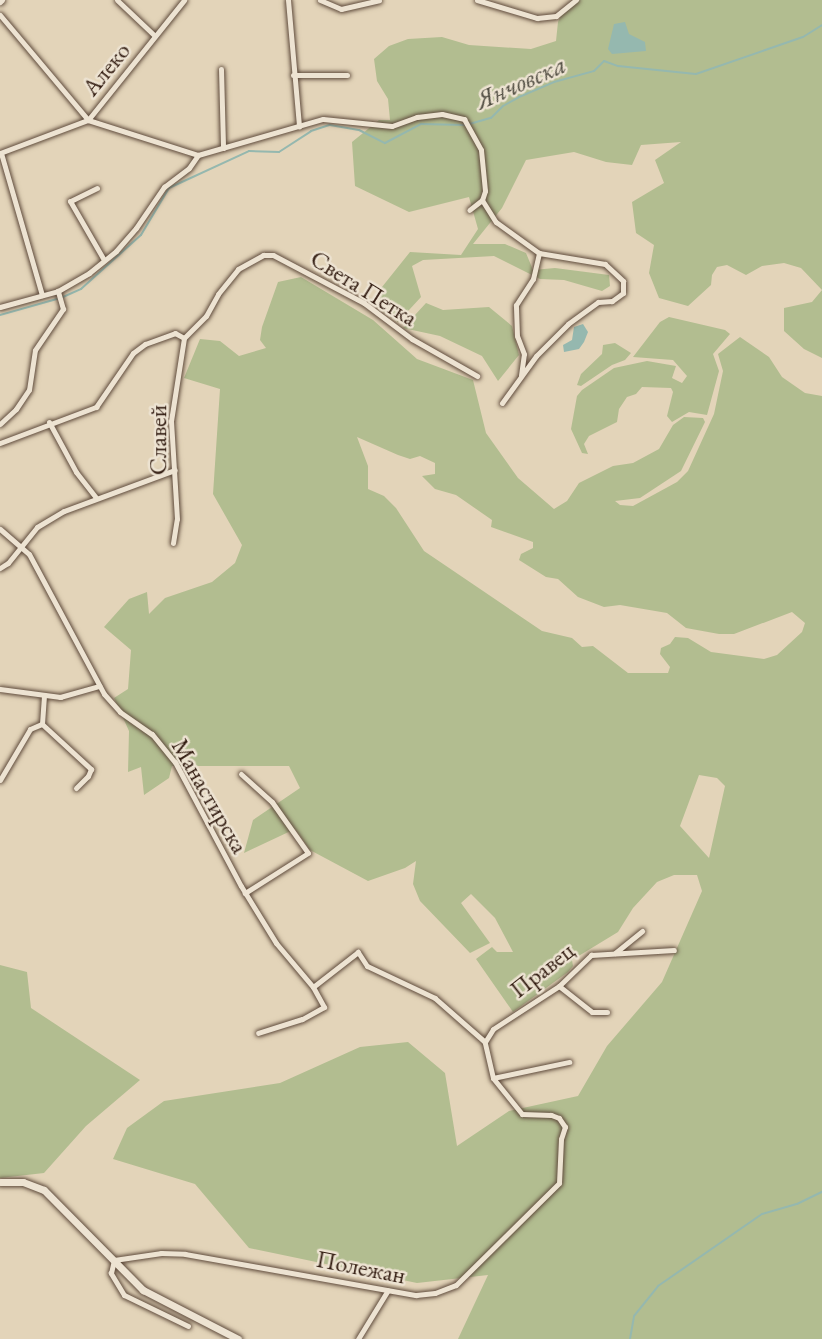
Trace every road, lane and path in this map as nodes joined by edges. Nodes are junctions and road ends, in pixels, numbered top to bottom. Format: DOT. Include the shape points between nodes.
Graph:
graph roads {
  1 [pos="117,0"];
  2 [pos="184,0"];
  3 [pos="288,0"];
  4 [pos="320,0"];
  5 [pos="379,0"];
  6 [pos="477,0"];
  7 [pos="576,0"];
  8 [pos="0,15"];
  9 [pos="155,36"];
  10 [pos="220,69"];
  11 [pos="293,75"];
  12 [pos="347,75"];
  13 [pos="88,120"];
  14 [pos="299,127"];
  15 [pos="223,148"];
  16 [pos="1,153"];
  17 [pos="198,155"];
  18 [pos="97,188"];
  19 [pos="482,200"];
  20 [pos="469,209"];
  21 [pos="539,253"];
  22 [pos="104,260"];
  23 [pos="58,291"];
  24 [pos="42,295"];
  25 [pos="0,307"];
  26 [pos="184,338"];
  27 [pos="477,376"];
  28 [pos="521,376"];
  29 [pos="502,403"];
  30 [pos="49,422"];
  31 [pos="0,424"];
  32 [pos="0,443"];
  33 [pos="175,470"];
  34 [pos="96,498"];
  35 [pos="0,529"];
  36 [pos="173,543"];
  37 [pos="21,546"];
  38 [pos="0,568"];
  39 [pos="99,686"];
  40 [pos="0,689"];
  41 [pos="44,695"];
  42 [pos="42,724"];
  43 [pos="241,774"];
  44 [pos="0,780"];
  45 [pos="76,788"];
  46 [pos="246,893"];
  47 [pos="642,931"];
  48 [pos="674,950"];
  49 [pos="615,953"];
  50 [pos="559,986"];
  51 [pos="313,988"];
  52 [pos="607,1012"];
  53 [pos="258,1034"];
  54 [pos="485,1042"];
  55 [pos="569,1062"];
  56 [pos="493,1077"];
  57 [pos="0,1182"];
  58 [pos="114,1260"];
  59 [pos="388,1290"];
  60 [pos="188,1326"];
  61 [pos="238,1339"];
  62 [pos="358,1339"];
  1 -- 9 [label="street"];
  2 -- 9 [label="street, Алеко"];
  3 -- 11 [label="street"];
  4 -- 5 [label="street" via="341,9"];
  6 -- 7 [label="street" via="537,18 556,16"];
  8 -- 13 [label="street"];
  9 -- 13 [label="street, Алеко"];
  10 -- 15 [label="street"];
  11 -- 12 [label="street"];
  11 -- 14 [label="street"];
  13 -- 16 [label="street, Алеко"];
  13 -- 17 [label="street"];
  14 -- 15 [label="street"];
  14 -- 19 [label="street" via="323,119 392,126 442,114 464,118 481,150"];
  15 -- 17 [label="street"];
  16 -- 24 [label="street"];
  17 -- 22 [label="street" via="164,187 136,228"];
  18 -- 22 [label="street" via="72,199 70,205"];
  19 -- 20 [label="street"];
  19 -- 21 [label="street" via="496,222"];
  21 -- 28 [label="street" via="533,279 516,305 517,336 524,354"];
  21 -- 28 [label="street" via="606,264 623,281 623,293 612,301 598,302 568,324"];
  22 -- 23 [label="street"];
  23 -- 24 [label="street"];
  23 -- 31 [label="street" via="64,309 34,350 29,390"];
  24 -- 25 [label="street"];
  26 -- 27 [label="street, Света Петка" via="206,316 237,269 263,255 273,255 364,303 412,339"];
  26 -- 30 [label="street" via="175,333 145,344 133,352 96,407"];
  26 -- 33 [label="street, Славей" via="172,421"];
  28 -- 29 [label="street"];
  30 -- 32 [label="street"];
  30 -- 34 [label="street"];
  33 -- 34 [label="street"];
  33 -- 36 [label="street, Славей"];
  34 -- 37 [label="street" via="37,527"];
  35 -- 37 [label="street, Манастирска"];
  37 -- 38 [label="street"];
  37 -- 39 [label="street, Манастирска"];
  39 -- 41 [label="street" via="70,696"];
  39 -- 46 [label="street, Манастирска" via="120,712 152,734 175,762"];
  40 -- 41 [label="street"];
  41 -- 42 [label="street"];
  42 -- 44 [label="street" via="30,729"];
  42 -- 45 [label="street" via="90,767 90,774"];
  43 -- 46 [label="street" via="272,802 308,853"];
  46 -- 51 [label="street, Манастирска" via="276,943"];
  47 -- 49 [label="street"];
  48 -- 49 [label="street, Правец"];
  49 -- 50 [label="street, Правец" via="592,955"];
  50 -- 52 [label="street" via="592,1012"];
  50 -- 54 [label="street, Правец" via="493,1029"];
  51 -- 53 [label="street" via="322,1011"];
  51 -- 54 [label="street" via="358,952 366,966 435,998"];
  54 -- 56 [label="street"];
  55 -- 56 [label="street"];
  56 -- 59 [label="street, Полежан" via="522,1114 551,1115 565,1127 559,1183 456,1285 416,1295"];
  57 -- 58 [label="street" via="23,1182 44,1190"];
  58 -- 59 [label="street, Полежан" via="185,1254"];
  58 -- 60 [label="street" via="111,1273 124,1295"];
  58 -- 61 [label="street" via="158,1300"];
  59 -- 62 [label="street"];
}
